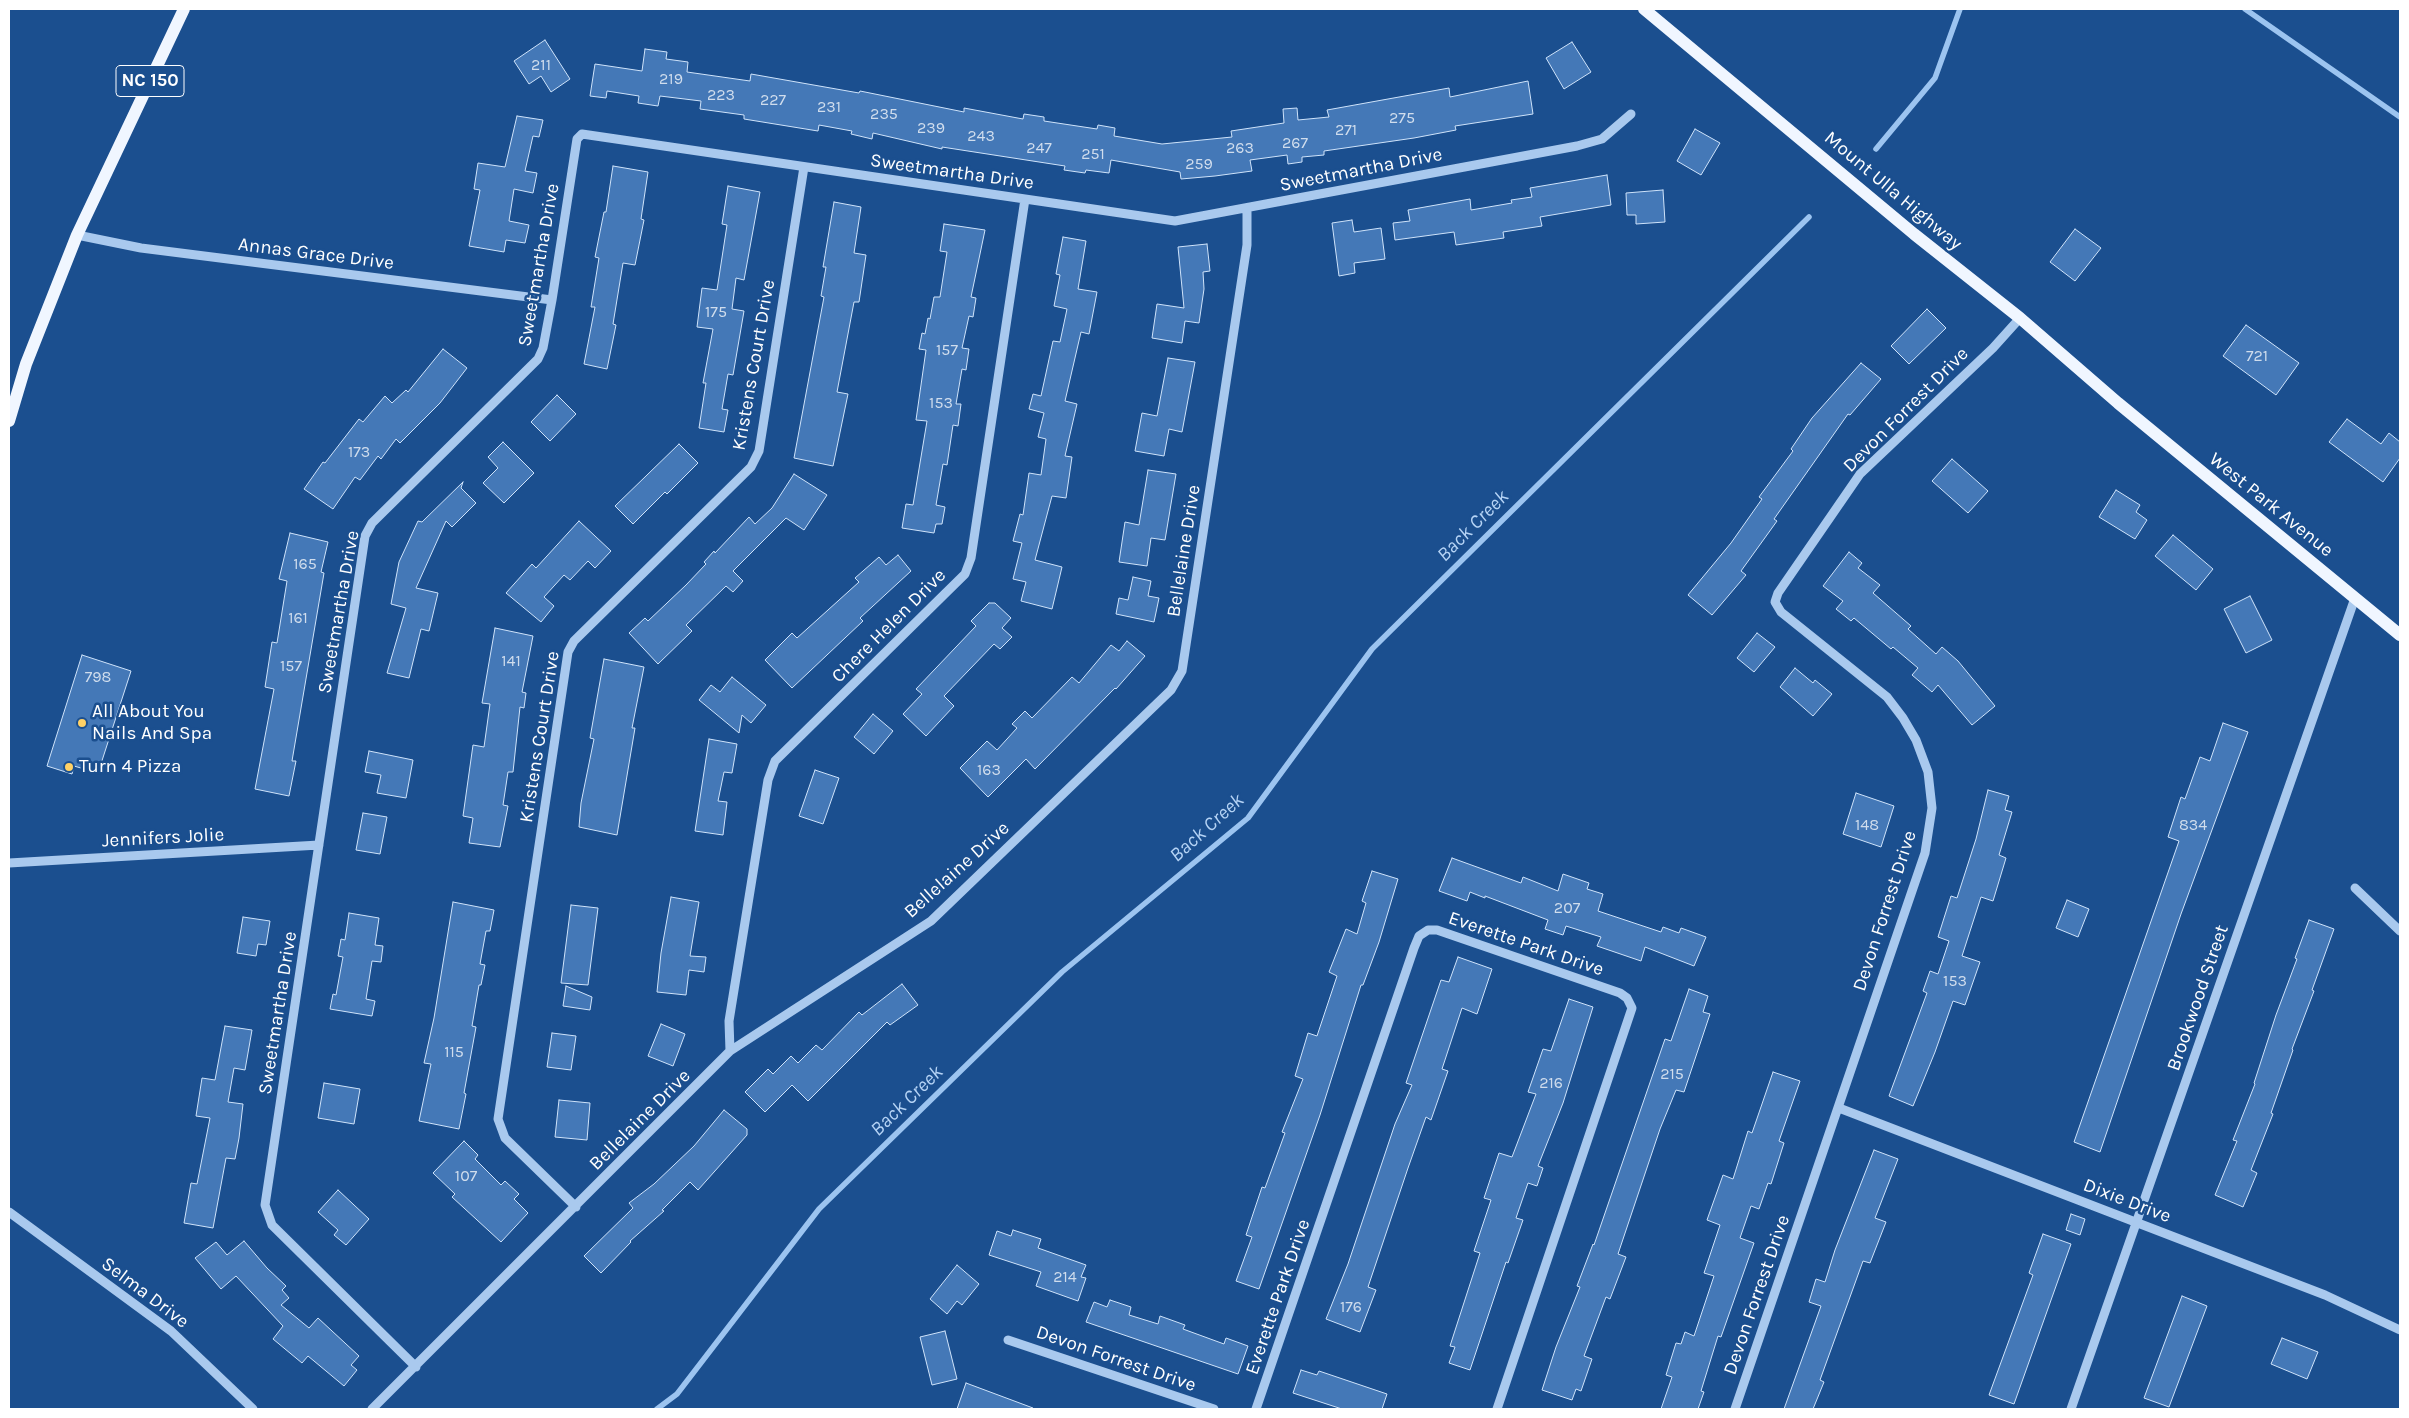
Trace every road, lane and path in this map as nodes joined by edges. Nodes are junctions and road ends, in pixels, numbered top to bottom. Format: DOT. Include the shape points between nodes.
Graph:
graph roads {
  1 [pos="184,9"];
  2 [pos="1644,9"];
  3 [pos="1631,114"];
  4 [pos="804,167"];
  5 [pos="1025,199"];
  6 [pos="1247,208"];
  7 [pos="76,235"];
  8 [pos="552,300"];
  9 [pos="2020,318"];
  10 [pos="2118,403"];
  11 [pos="9,421"];
  12 [pos="2355,598"];
  13 [pos="2400,635"];
  14 [pos="319,845"];
  15 [pos="9,863"];
  16 [pos="2355,888"];
  17 [pos="2400,931"];
  18 [pos="730,1051"];
  19 [pos="1839,1108"];
  20 [pos="576,1208"];
  21 [pos="9,1212"];
  22 [pos="2136,1222"];
  23 [pos="2400,1330"];
  24 [pos="1008,1340"];
  25 [pos="416,1367"];
  26 [pos="253,1409"];
  27 [pos="372,1409"];
  28 [pos="1214,1409"];
  29 [pos="1256,1409"];
  30 [pos="1497,1409"];
  31 [pos="1735,1409"];
  32 [pos="2071,1409"];
  1 -- 7 [label="main road, NC 150"];
  2 -- 9 [label="main road, Mount Ulla Highway"];
  3 -- 6 [label="street, Sweetmartha Drive" via="1602,139 1577,146"];
  4 -- 5 [label="street, Sweetmartha Drive"];
  4 -- 8 [label="street, Sweetmartha Drive" via="582,134 577,140"];
  4 -- 20 [label="street, Kristens Court Drive" via="759,451 751,467 574,641 568,652 498,1118 505,1138"];
  5 -- 6 [label="street, Sweetmartha Drive" via="1175,221"];
  5 -- 18 [label="street, Chere Helen Drive" via="971,558 965,574 775,761 768,780 729,1021"];
  6 -- 18 [label="street, Bellelaine Drive" via="1247,245 1182,671 1171,690 931,920"];
  7 -- 8 [label="street, Annas Grace Drive" via="141,248"];
  7 -- 11 [label="main road, NC 150" via="26,364"];
  8 -- 14 [label="street, Sweetmartha Drive" via="538,359 372,523 365,536"];
  9 -- 10 [label="main road, Mount Ulla Highway"];
  9 -- 19 [label="street, Devon Forrest Drive" via="1993,348 1860,474 1775,602 1781,612 1887,697 1916,740 1928,772 1932,808 1925,853"];
  10 -- 12 [label="main road, West Park Avenue"];
  12 -- 13 [label="main road, West Park Avenue"];
  12 -- 22 [label="street, Brookwood Street"];
  14 -- 15 [label="street, Jennifers Jolie"];
  14 -- 25 [label="street, Sweetmartha Drive" via="265,1206 272,1225"];
  16 -- 17 [label="street"];
  18 -- 20 [label="street, Bellelaine Drive"];
  19 -- 22 [label="street, Dixie Drive"];
  19 -- 31 [label="street, Devon Forrest Drive"];
  20 -- 25 [label="street, Bellelaine Drive"];
  21 -- 26 [label="street, Selma Drive" via="171,1330"];
  22 -- 23 [label="street, Dixie Drive" via="2325,1296"];
  22 -- 32 [label="street, Brookwood Street"];
  24 -- 28 [label="street, Devon Forrest Drive"];
  25 -- 27 [label="street, Bellelaine Drive"];
  29 -- 30 [label="street, Everette Park Drive" via="1414,948 1419,936 1428,930 1437,930 1620,993 1632,1008"];
}
